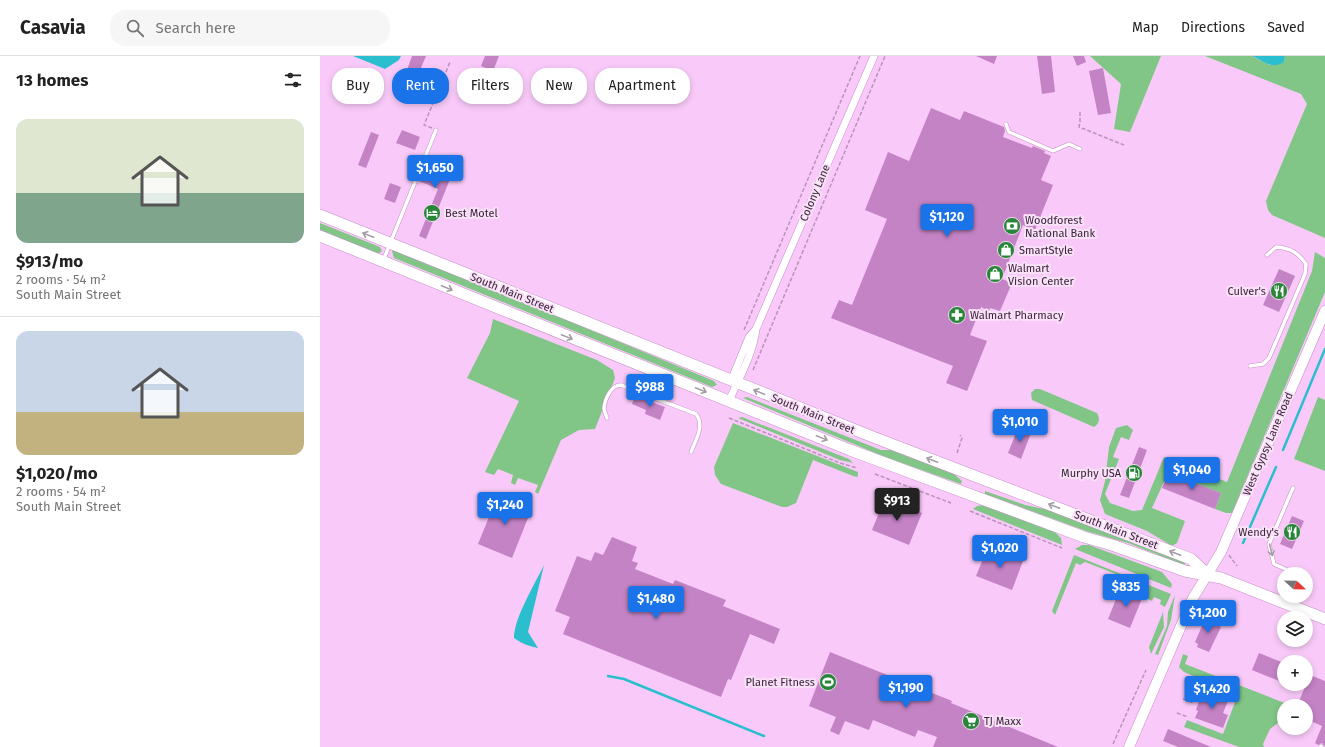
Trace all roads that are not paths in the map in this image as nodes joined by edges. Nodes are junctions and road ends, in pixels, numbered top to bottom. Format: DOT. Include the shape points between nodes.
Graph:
graph roads {
  1 [pos="874,56"];
  2 [pos="1006,124"];
  3 [pos="436,130"];
  4 [pos="1080,149"];
  5 [pos="320,216"];
  6 [pos="320,236"];
  7 [pos="390,244"];
  8 [pos="1266,255"];
  9 [pos="383,262"];
  10 [pos="1325,311"];
  11 [pos="1250,366"];
  12 [pos="734,382"];
  13 [pos="729,401"];
  14 [pos="607,418"];
  15 [pos="691,452"];
  16 [pos="1293,488"];
  17 [pos="1281,567"];
  18 [pos="1206,574"];
  19 [pos="1325,619"];
  20 [pos="1129,747"];
  1 -- 12 [label="street, Colony Lane" via="756,329 755,339"];
  2 -- 4 [label="lane" via="1009,132 1053,151 1069,144"];
  3 -- 7 [label="lane"];
  7 -- 5 [label="main road, South Main Street, one-way"];
  6 -- 9 [label="main road, South Main Street"];
  7 -- 9 [label="lane"];
  7 -- 12 [label="main road, South Main Street"];
  8 -- 11 [label="lane" via="1276,247 1283,247 1298,254 1306,264 1305,274 1269,358 1263,364"];
  9 -- 13 [label="main road, South Main Street, one-way"];
  10 -- 18 [label="main road, West Gypsy Lane Road" via="1222,552"];
  12 -- 13 [label="street, Colony Lane"];
  18 -- 12 [label="main road, South Main Street, one-way" via="1190,559"];
  13 -- 18 [label="main road, South Main Street, one-way" via="1084,537 1185,571"];
  14 -- 15 [label="lane" via="604,409 612,388 616,385 696,414 701,426"];
  16 -- 17 [label="lane, one-way" via="1269,544 1274,564"];
  18 -- 19 [label="main road, South Main Street"];
  18 -- 20 [label="main road, West Gypsy Lane Road" via="1193,598"];
}
